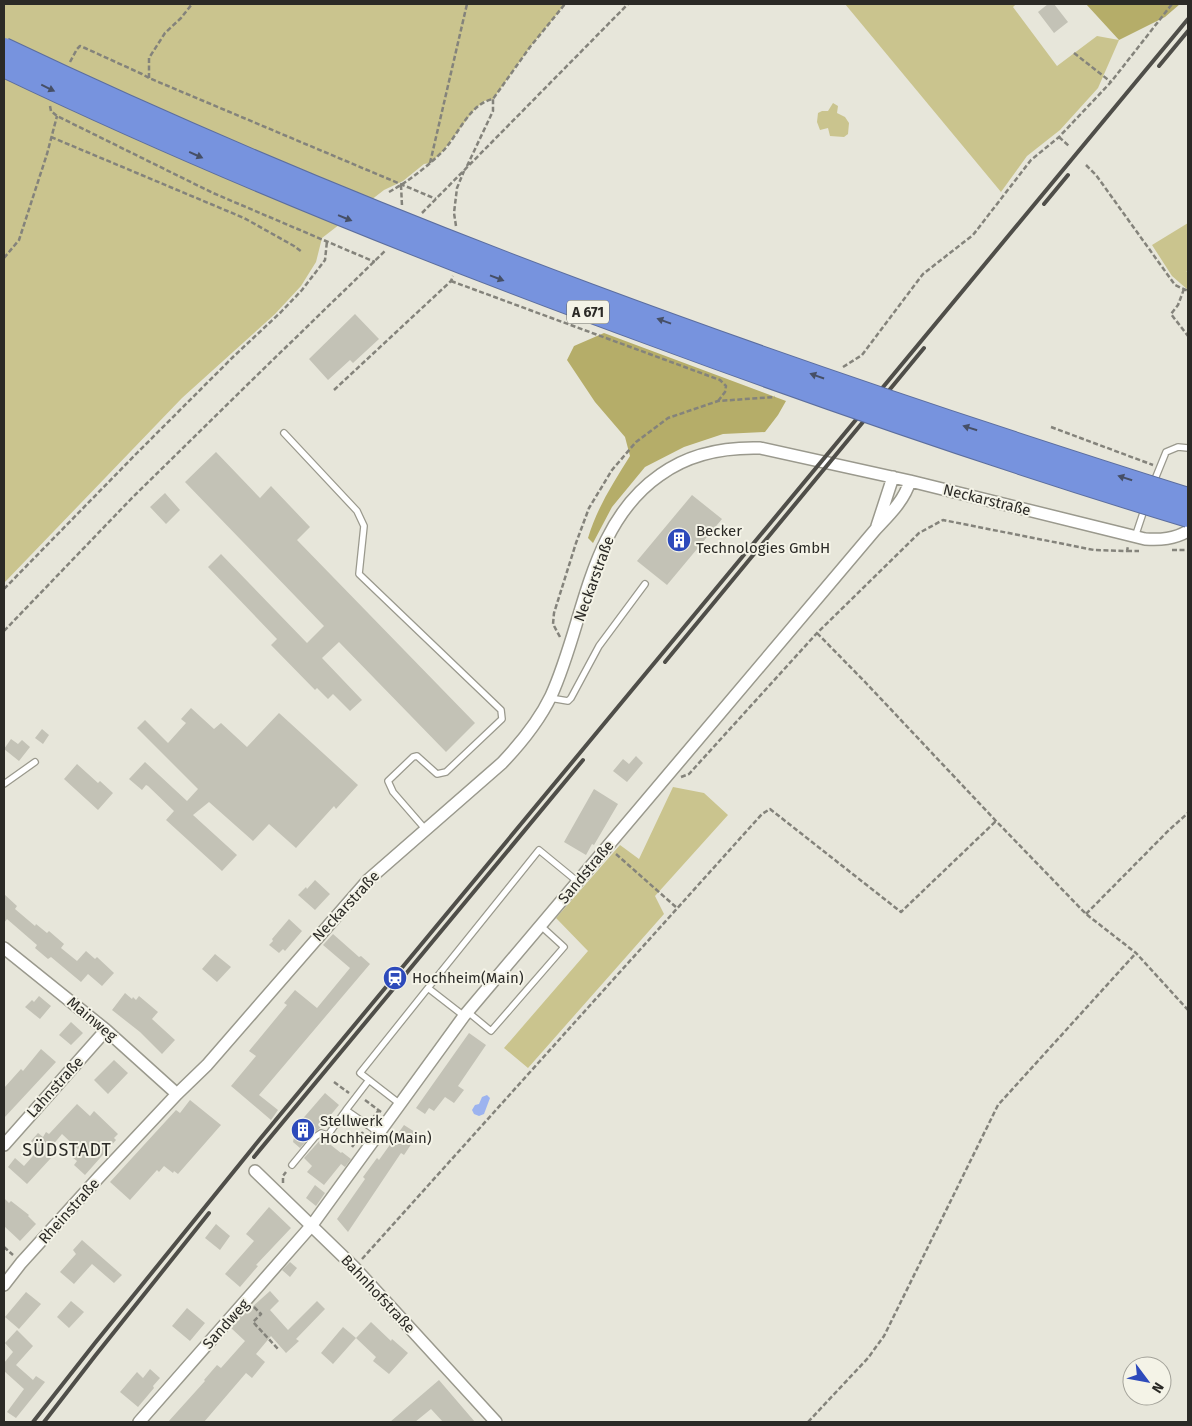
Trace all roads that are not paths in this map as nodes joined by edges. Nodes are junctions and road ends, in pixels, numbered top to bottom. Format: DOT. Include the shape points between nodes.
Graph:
graph roads {
  1 [pos="4,48"];
  2 [pos="4,67"];
  3 [pos="284,433"];
  4 [pos="1188,448"];
  5 [pos="892,477"];
  6 [pos="910,481"];
  7 [pos="1188,498"];
  8 [pos="1188,517"];
  9 [pos="875,530"];
  10 [pos="1188,531"];
  11 [pos="1132,536"];
  12 [pos="646,584"];
  13 [pos="550,698"];
  14 [pos="35,762"];
  15 [pos="4,784"];
  16 [pos="426,830"];
  17 [pos="578,882"];
  18 [pos="541,926"];
  19 [pos="4,948"];
  20 [pos="428,988"];
  21 [pos="466,1014"];
  22 [pos="106,1030"];
  23 [pos="369,1080"];
  24 [pos="177,1094"];
  25 [pos="400,1104"];
  26 [pos="346,1110"];
  27 [pos="379,1133"];
  28 [pos="4,1144"];
  29 [pos="292,1165"];
  30 [pos="255,1171"];
  31 [pos="312,1226"];
  32 [pos="4,1285"];
  33 [pos="139,1422"];
  34 [pos="496,1422"];
  7 -- 1 [label="highway, A 671, one-way, bridge" via="809,373 487,256 246,159"];
  2 -- 8 [label="highway, A 671, one-way, bridge" via="228,170 491,275 818,395"];
  3 -- 16 [label="lane" via="357,511 364,526 358,574 501,710 502,719 446,772 437,774 417,756 388,781 393,792"];
  4 -- 11 [label="lane" via="1178,446 1166,452"];
  5 -- 6 [label="street, Neckarstraße"];
  5 -- 9 [label="street, Sandstraße"];
  5 -- 13 [label="street, Neckarstraße" via="760,448 737,447 714,450 669,468 638,492 618,517 593,573 564,667"];
  6 -- 9 [label="street, Sandstraße" via="893,511"];
  6 -- 11 [label="street, Neckarstraße"];
  9 -- 17 [label="street, Sandstraße"];
  10 -- 11 [label="street, Neckarstraße" via="1164,540"];
  12 -- 13 [label="lane" via="598,646 571,698 568,701"];
  13 -- 16 [label="street, Neckarstraße" via="530,731 502,763"];
  14 -- 15 [label="lane"];
  16 -- 24 [label="street, Neckarstraße" via="362,886"];
  17 -- 18 [label="street, Sandstraße"];
  17 -- 20 [label="lane" via="539,850"];
  18 -- 21 [label="street, Sandstraße"];
  18 -- 21 [label="lane" via="564,947 491,1031"];
  19 -- 22 [label="street, Mainweg"];
  20 -- 21 [label="lane"];
  20 -- 23 [label="lane" via="360,1073"];
  21 -- 25 [label="street, Sandstraße"];
  22 -- 24 [label="street, Mainweg"];
  22 -- 28 [label="street, Lahnstraße"];
  23 -- 25 [label="lane"];
  23 -- 26 [label="lane"];
  24 -- 32 [label="street, Rheinstraße"];
  25 -- 27 [label="street, Sandstraße"];
  26 -- 27 [label="lane"];
  26 -- 29 [label="lane" via="328,1135 321,1133 314,1137"];
  27 -- 31 [label="street, Sandstraße"];
  30 -- 31 [label="street, Bahnhofstraße"];
  31 -- 33 [label="street, Sandweg"];
  31 -- 34 [label="street, Bahnhofstraße"];
}
